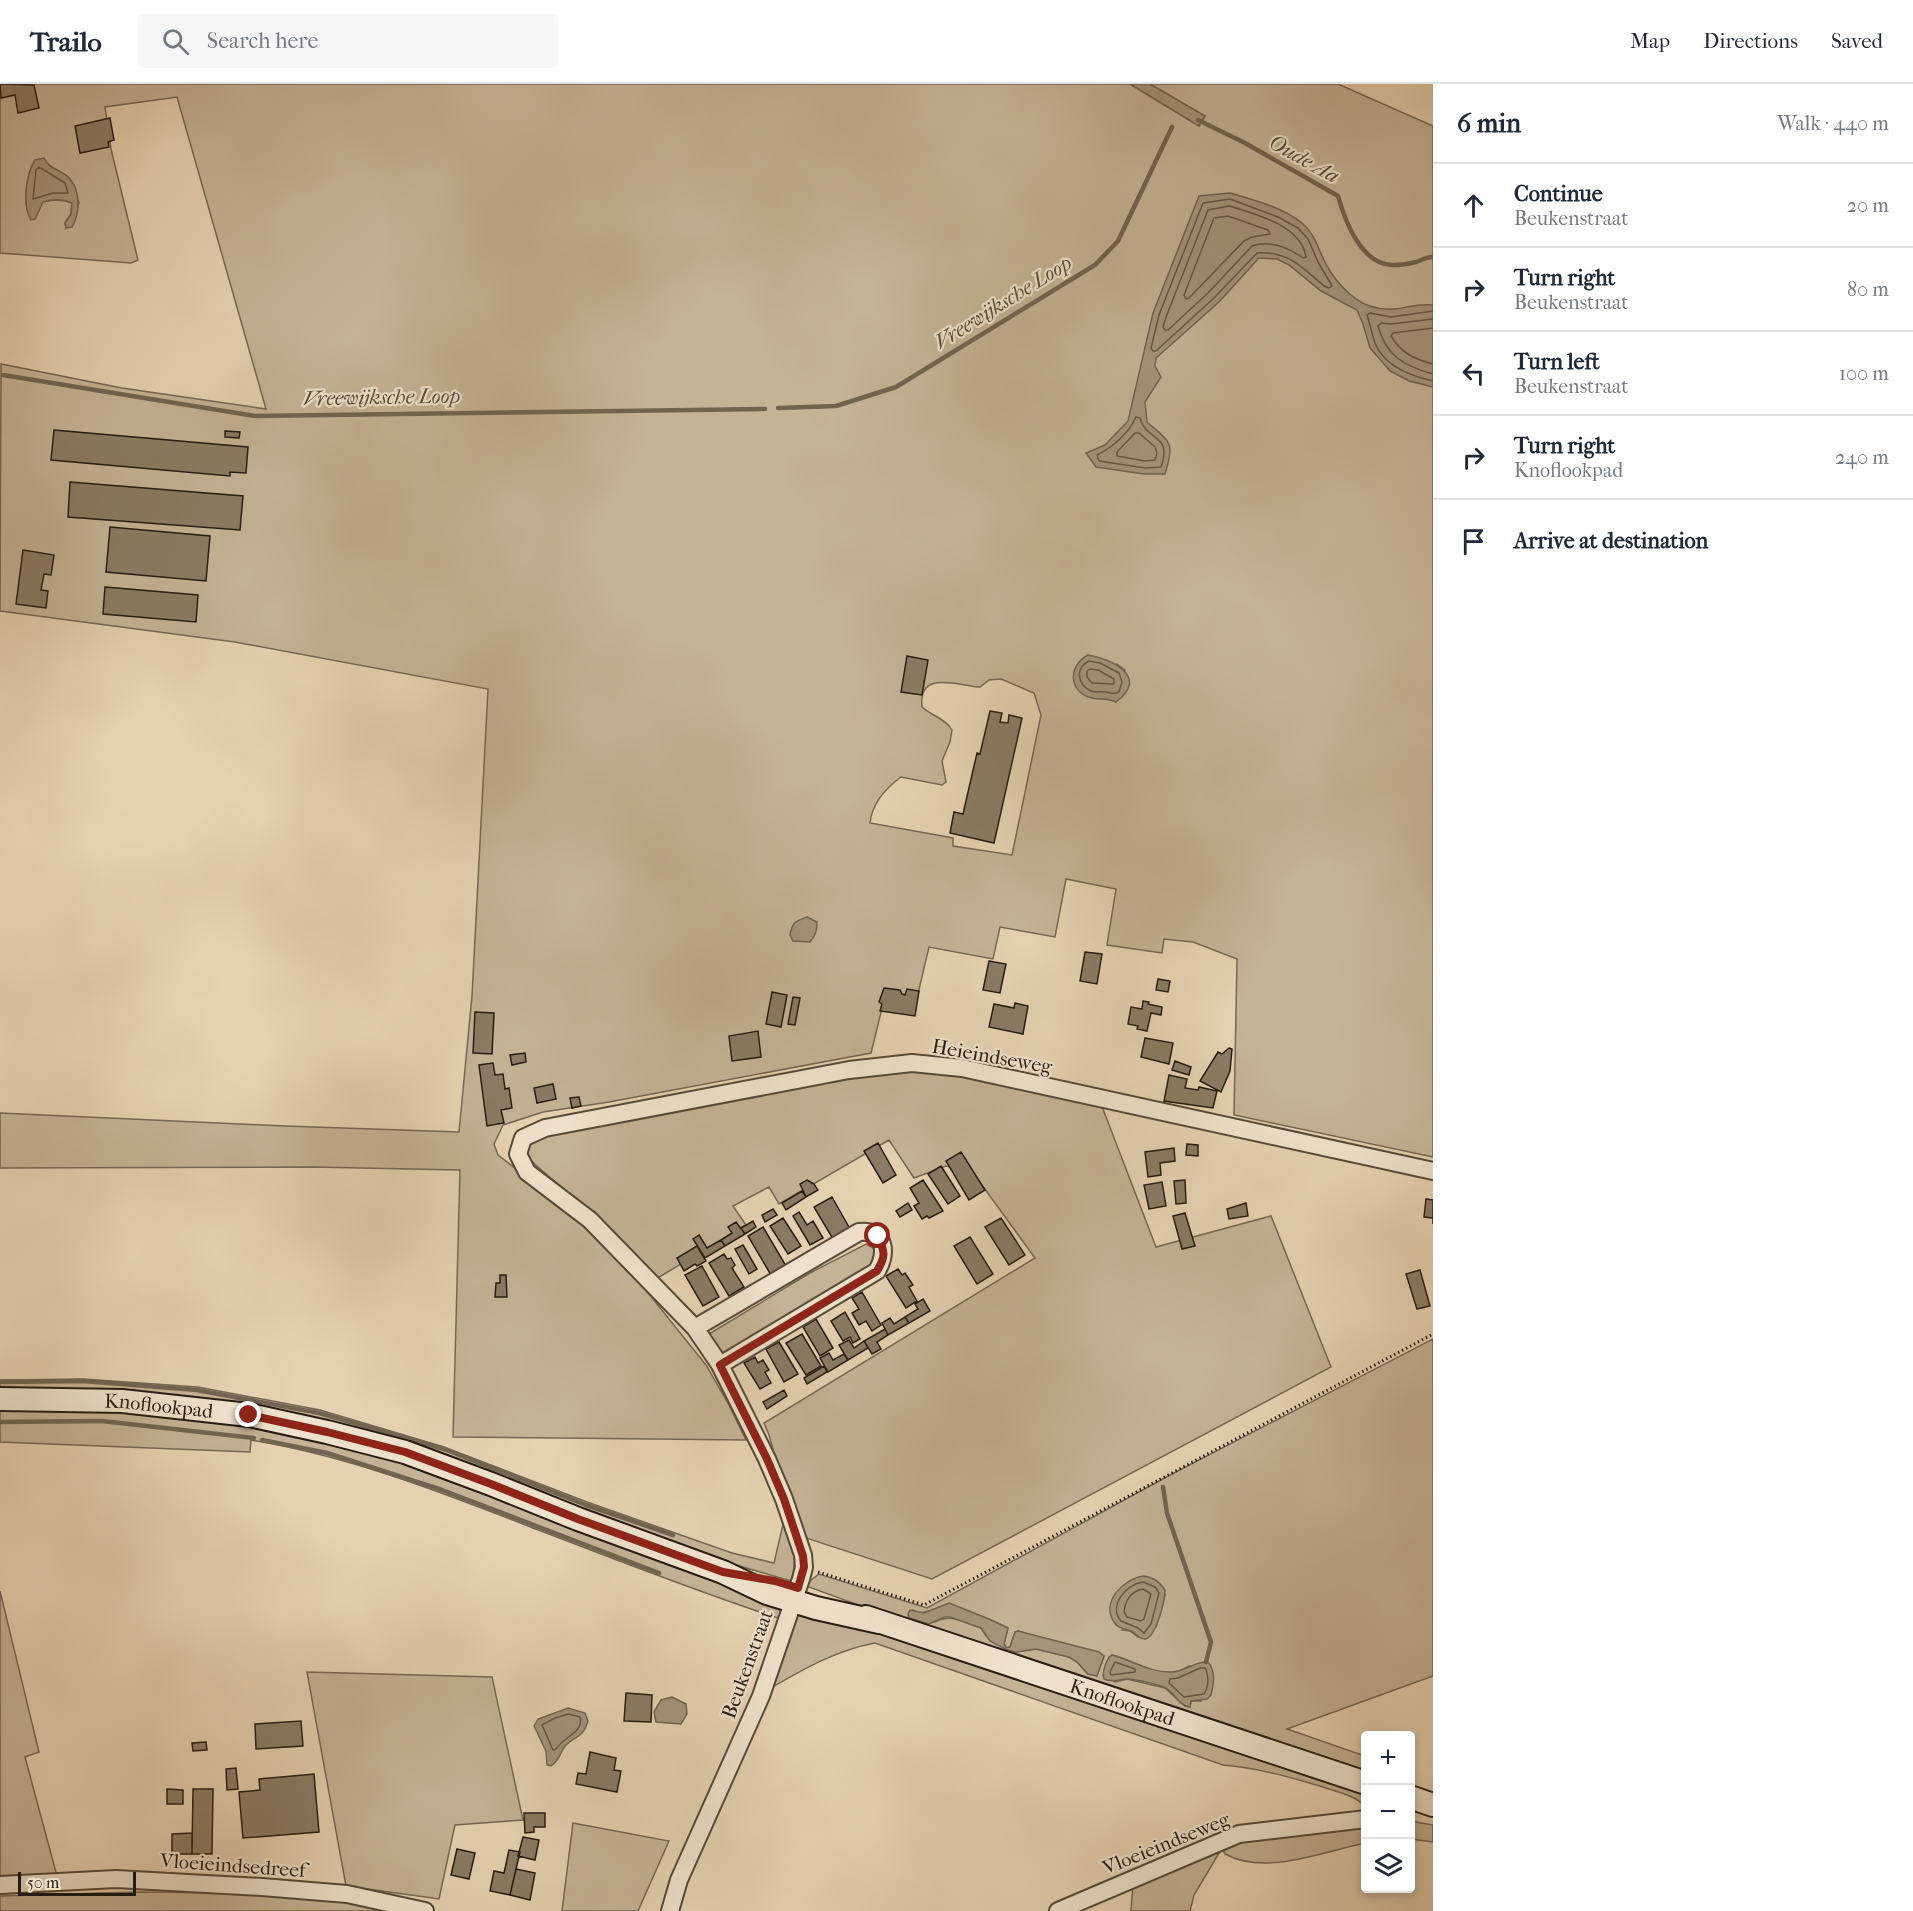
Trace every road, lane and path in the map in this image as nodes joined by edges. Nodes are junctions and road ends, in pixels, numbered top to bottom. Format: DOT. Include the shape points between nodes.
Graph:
graph roads {
  1 [pos="1433,1171"];
  2 [pos="695,1328"];
  3 [pos="1433,1334"];
  4 [pos="720,1365"];
  5 [pos="0,1399"];
  6 [pos="798,1585"];
  7 [pos="1361,1782"];
  8 [pos="1415,1799"];
  9 [pos="1433,1805"];
  10 [pos="1361,1819"];
  11 [pos="0,1885"];
  12 [pos="425,1911"];
  13 [pos="670,1911"];
  14 [pos="1058,1911"];
  1 -- 2 [label="street, Heieindseweg" via="962,1068 912,1063 849,1070 545,1128 523,1138 518,1154 527,1172 590,1220"];
  2 -- 4 [label="street"];
  2 -- 4 [label="street" via="860,1232 878,1236 884,1250 877,1271"];
  3 -- 6 [label="path" via="924,1605"];
  4 -- 6 [label="street" via="784,1499 803,1556"];
  5 -- 6 [label="main road, Knoflookpad" via="122,1401 249,1415 327,1432 405,1452 723,1572 767,1593"];
  6 -- 7 [label="main road, Knoflookpad" via="879,1622"];
  6 -- 13 [label="street, Beukenstraat" via="771,1669 679,1880"];
  8 -- 9 [label="main road"];
  10 -- 14 [label="street, Vloeieindseweg" via="1239,1834"];
  11 -- 12 [label="street, Vloeieindsedreef" via="116,1880 262,1887 347,1894"];
}
